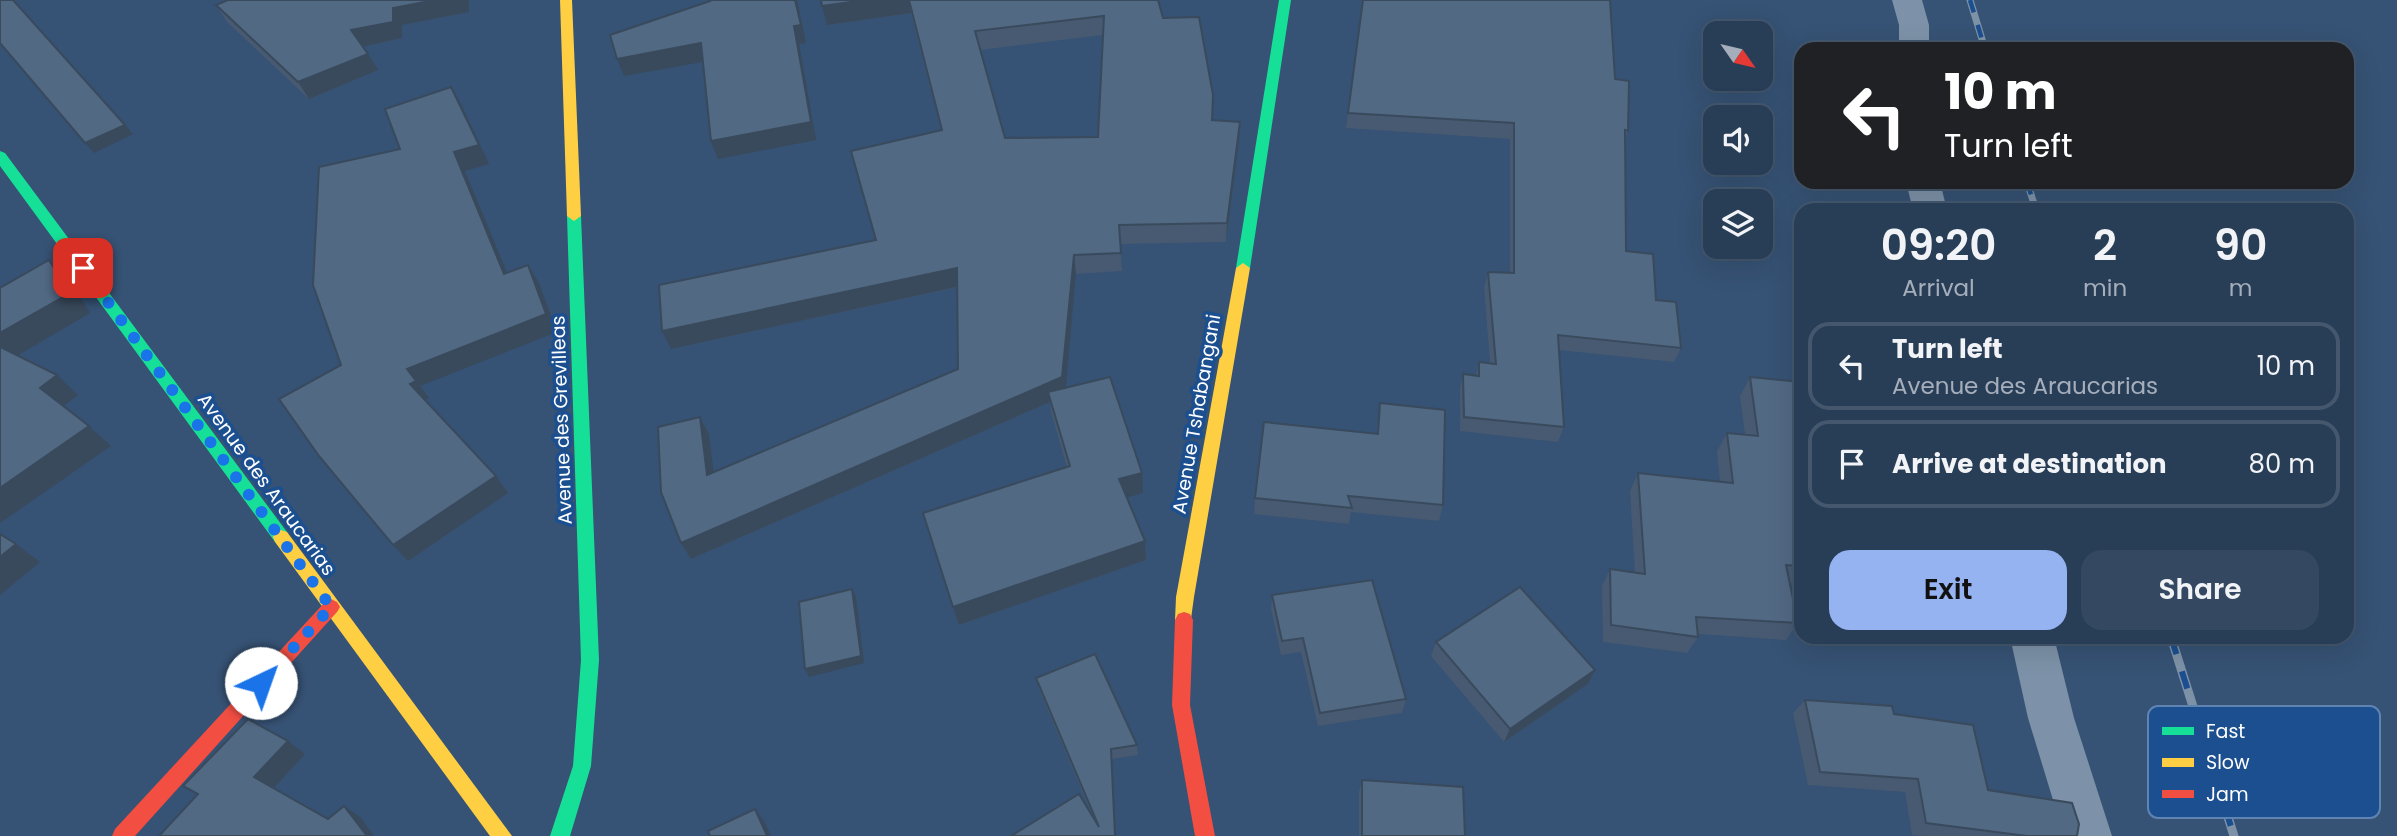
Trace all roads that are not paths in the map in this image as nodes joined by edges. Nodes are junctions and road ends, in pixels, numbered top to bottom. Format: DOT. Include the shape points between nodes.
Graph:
graph roads {
  1 [pos="566,0"];
  2 [pos="1285,0"];
  3 [pos="1907,0"];
  4 [pos="1914,42"];
  5 [pos="0,156"];
  6 [pos="331,607"];
  7 [pos="2034,644"];
  8 [pos="121,836"];
  9 [pos="502,836"];
  10 [pos="560,836"];
  11 [pos="1205,836"];
  12 [pos="2088,836"];
  1 -- 10 [label="street, Avenue des Grevilleas" via="590,660 582,766"];
  2 -- 11 [label="street, Avenue Tshabangani" via="1263,155 1185,597 1181,705"];
  3 -- 4 [label="street"];
  5 -- 6 [label="street, Avenue des Araucarias"];
  6 -- 8 [label="street"];
  6 -- 9 [label="street, Avenue des Araucarias"];
  7 -- 12 [label="street"];
}
